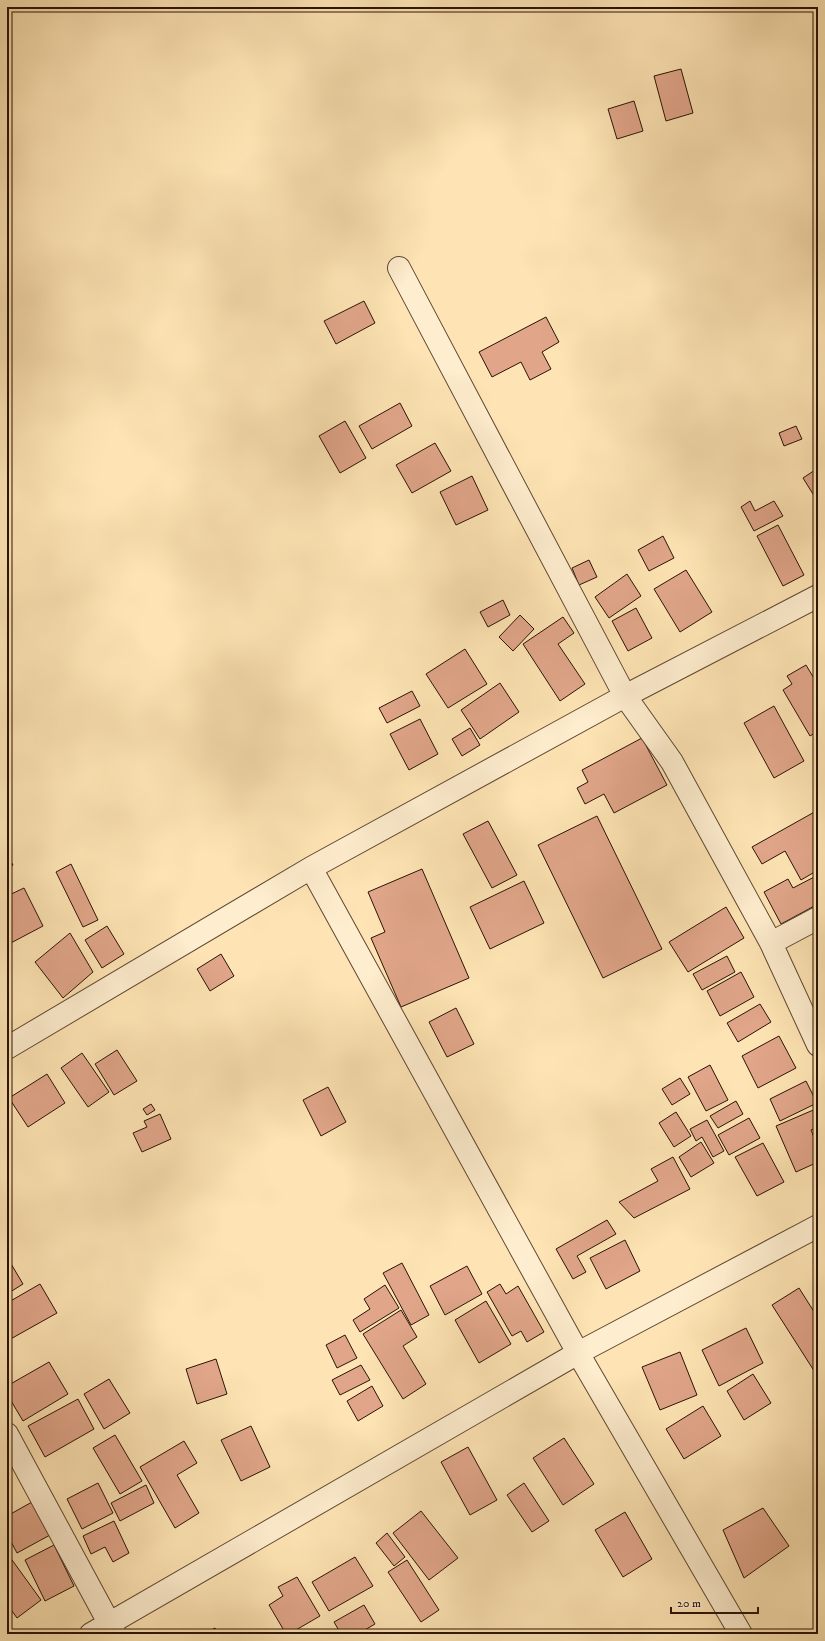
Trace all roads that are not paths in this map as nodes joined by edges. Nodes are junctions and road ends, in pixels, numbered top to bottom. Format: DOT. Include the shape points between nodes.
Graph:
graph roads {
  1 [pos="399,268"];
  2 [pos="818,596"];
  3 [pos="625,696"];
  4 [pos="311,868"];
  5 [pos="818,918"];
  6 [pos="771,943"];
  7 [pos="818,1045"];
  8 [pos="7,1048"];
  9 [pos="818,1226"];
  10 [pos="578,1353"];
  11 [pos="7,1434"];
  12 [pos="105,1631"];
  13 [pos="741,1634"];
  1 -- 3 [label="street"];
  2 -- 3 [label="street"];
  3 -- 4 [label="street"];
  3 -- 6 [label="street" via="672,762"];
  4 -- 8 [label="street"];
  4 -- 10 [label="street"];
  5 -- 6 [label="street"];
  6 -- 7 [label="street"];
  9 -- 10 [label="street"];
  10 -- 12 [label="street"];
  10 -- 13 [label="street"];
  11 -- 12 [label="street"];
}
